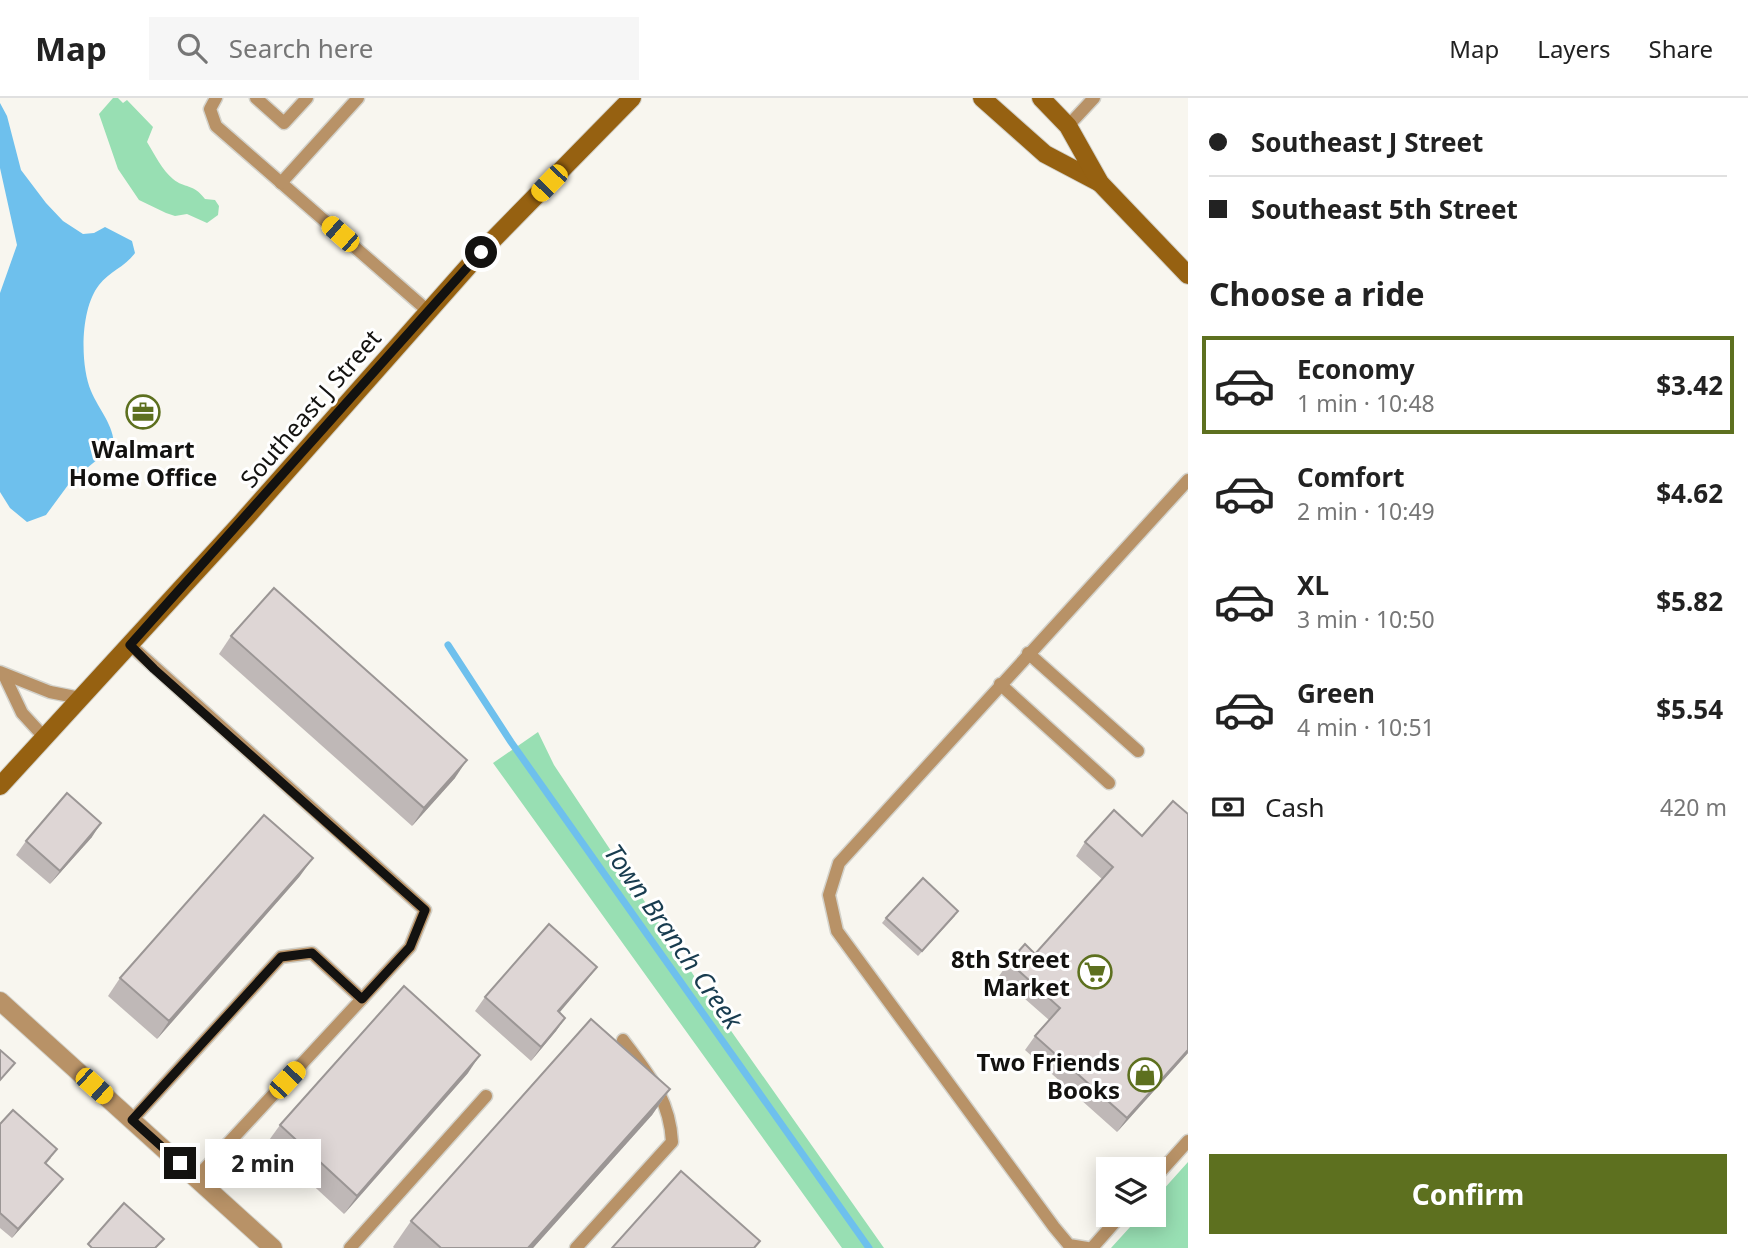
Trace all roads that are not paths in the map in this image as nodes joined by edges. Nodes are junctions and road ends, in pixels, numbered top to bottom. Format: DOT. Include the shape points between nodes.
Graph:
graph roads {
  1 [pos="216,98"];
  2 [pos="256,98"];
  3 [pos="307,98"];
  4 [pos="358,98"];
  5 [pos="632,98"];
  6 [pos="982,98"];
  7 [pos="1041,98"];
  8 [pos="1094,98"];
  9 [pos="1068,126"];
  10 [pos="281,183"];
  11 [pos="1100,183"];
  12 [pos="1188,275"];
  13 [pos="428,311"];
  14 [pos="1188,480"];
  15 [pos="130,645"];
  16 [pos="1028,653"];
  17 [pos="2,673"];
  18 [pos="1000,684"];
  19 [pos="80,698"];
  20 [pos="44,737"];
  21 [pos="1138,751"];
  22 [pos="1109,783"];
  23 [pos="0,786"];
  24 [pos="362,999"];
  25 [pos="0,1001"];
  26 [pos="624,1040"];
  27 [pos="486,1096"];
  28 [pos="132,1120"];
  29 [pos="1188,1141"];
  30 [pos="1166,1166"];
  31 [pos="195,1178"];
  32 [pos="1111,1227"];
  33 [pos="273,1248"];
  34 [pos="350,1248"];
  35 [pos="576,1248"];
  36 [pos="1087,1248"];
  37 [pos="1092,1248"];
  1 -- 10 [label="lane" via="210,109 216,126"];
  2 -- 3 [label="lane" via="285,123"];
  4 -- 10 [label="lane"];
  5 -- 13 [label="main road, Southeast J Street"];
  6 -- 11 [label="main road" via="1045,154"];
  7 -- 9 [label="main road"];
  8 -- 9 [label="lane"];
  9 -- 11 [label="main road"];
  10 -- 13 [label="lane"];
  11 -- 12 [label="main road"];
  13 -- 15 [label="main road, Southeast J Street"];
  14 -- 16 [label="lane"];
  15 -- 19 [label="main road, Southeast J Street"];
  15 -- 24 [label="lane" via="425,910 410,947"];
  16 -- 18 [label="lane"];
  16 -- 21 [label="lane"];
  17 -- 19 [label="lane"];
  17 -- 20 [label="lane" via="22,713"];
  18 -- 22 [label="lane"];
  18 -- 36 [label="lane" via="839,863 829,895 837,931 1054,1227 1069,1245"];
  19 -- 20 [label="main road, Southeast J Street"];
  20 -- 23 [label="main road, Southeast J Street"];
  24 -- 28 [label="lane" via="312,953 281,957"];
  24 -- 31 [label="lane"];
  25 -- 28 [label="street"];
  26 -- 35 [label="lane" via="660,1091 672,1142"];
  27 -- 34 [label="lane"];
  28 -- 31 [label="street"];
  29 -- 30 [label="lane"];
  31 -- 33 [label="street"];
  32 -- 37 [label="lane"];
}
